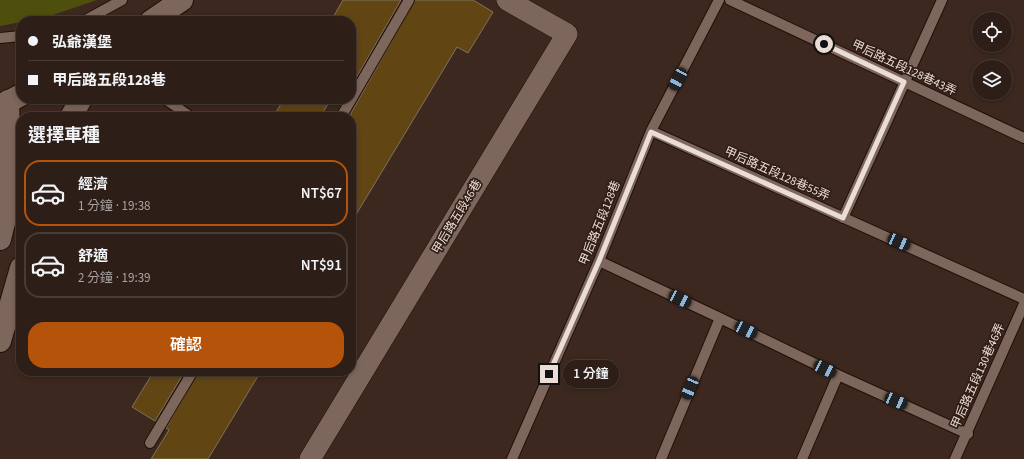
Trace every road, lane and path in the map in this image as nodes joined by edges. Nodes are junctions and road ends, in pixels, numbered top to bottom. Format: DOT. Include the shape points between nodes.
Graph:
graph roads {
  1 [pos="122,0"];
  2 [pos="182,0"];
  3 [pos="409,0"];
  4 [pos="507,0"];
  5 [pos="720,0"];
  6 [pos="730,0"];
  7 [pos="942,0"];
  8 [pos="93,16"];
  9 [pos="158,16"];
  10 [pos="16,36"];
  11 [pos="0,38"];
  12 [pos="904,82"];
  13 [pos="356,90"];
  14 [pos="7,101"];
  15 [pos="172,104"];
  16 [pos="184,112"];
  17 [pos="16,117"];
  18 [pos="651,132"];
  19 [pos="1024,138"];
  20 [pos="843,218"];
  21 [pos="0,239"];
  22 [pos="599,261"];
  23 [pos="16,285"];
  24 [pos="1024,298"];
  25 [pos="1024,304"];
  26 [pos="720,318"];
  27 [pos="0,341"];
  28 [pos="189,376"];
  29 [pos="838,376"];
  30 [pos="968,434"];
  31 [pos="150,443"];
  32 [pos="310,459"];
  33 [pos="512,459"];
  34 [pos="661,459"];
  35 [pos="802,459"];
  36 [pos="956,459"];
  1 -- 8 [label="lane"];
  2 -- 9 [label="street"];
  3 -- 13 [label="lane"];
  4 -- 32 [label="street, 甲后路五段46巷" via="567,34"];
  5 -- 18 [label="lane, 甲后路五段128巷"];
  6 -- 12 [label="lane, 甲后路五段128巷43弄"];
  7 -- 12 [label="lane"];
  10 -- 11 [label="lane"];
  12 -- 19 [label="lane, 甲后路五段128巷43弄"];
  12 -- 20 [label="lane"];
  14 -- 17 [label="street"];
  14 -- 21 [label="street" via="12,195"];
  15 -- 16 [label="lane"];
  18 -- 20 [label="lane, 甲后路五段128巷55弄"];
  18 -- 22 [label="lane, 甲后路五段128巷"];
  20 -- 24 [label="lane, 甲后路五段128巷55弄"];
  22 -- 26 [label="lane"];
  22 -- 33 [label="lane, 甲后路五段128巷"];
  23 -- 27 [label="street"];
  25 -- 30 [label="lane, 甲后路五段130巷46弄"];
  26 -- 29 [label="lane"];
  26 -- 34 [label="lane"];
  28 -- 31 [label="lane"];
  29 -- 30 [label="lane"];
  29 -- 35 [label="lane"];
  30 -- 36 [label="lane, 甲后路五段130巷46弄"];
}
